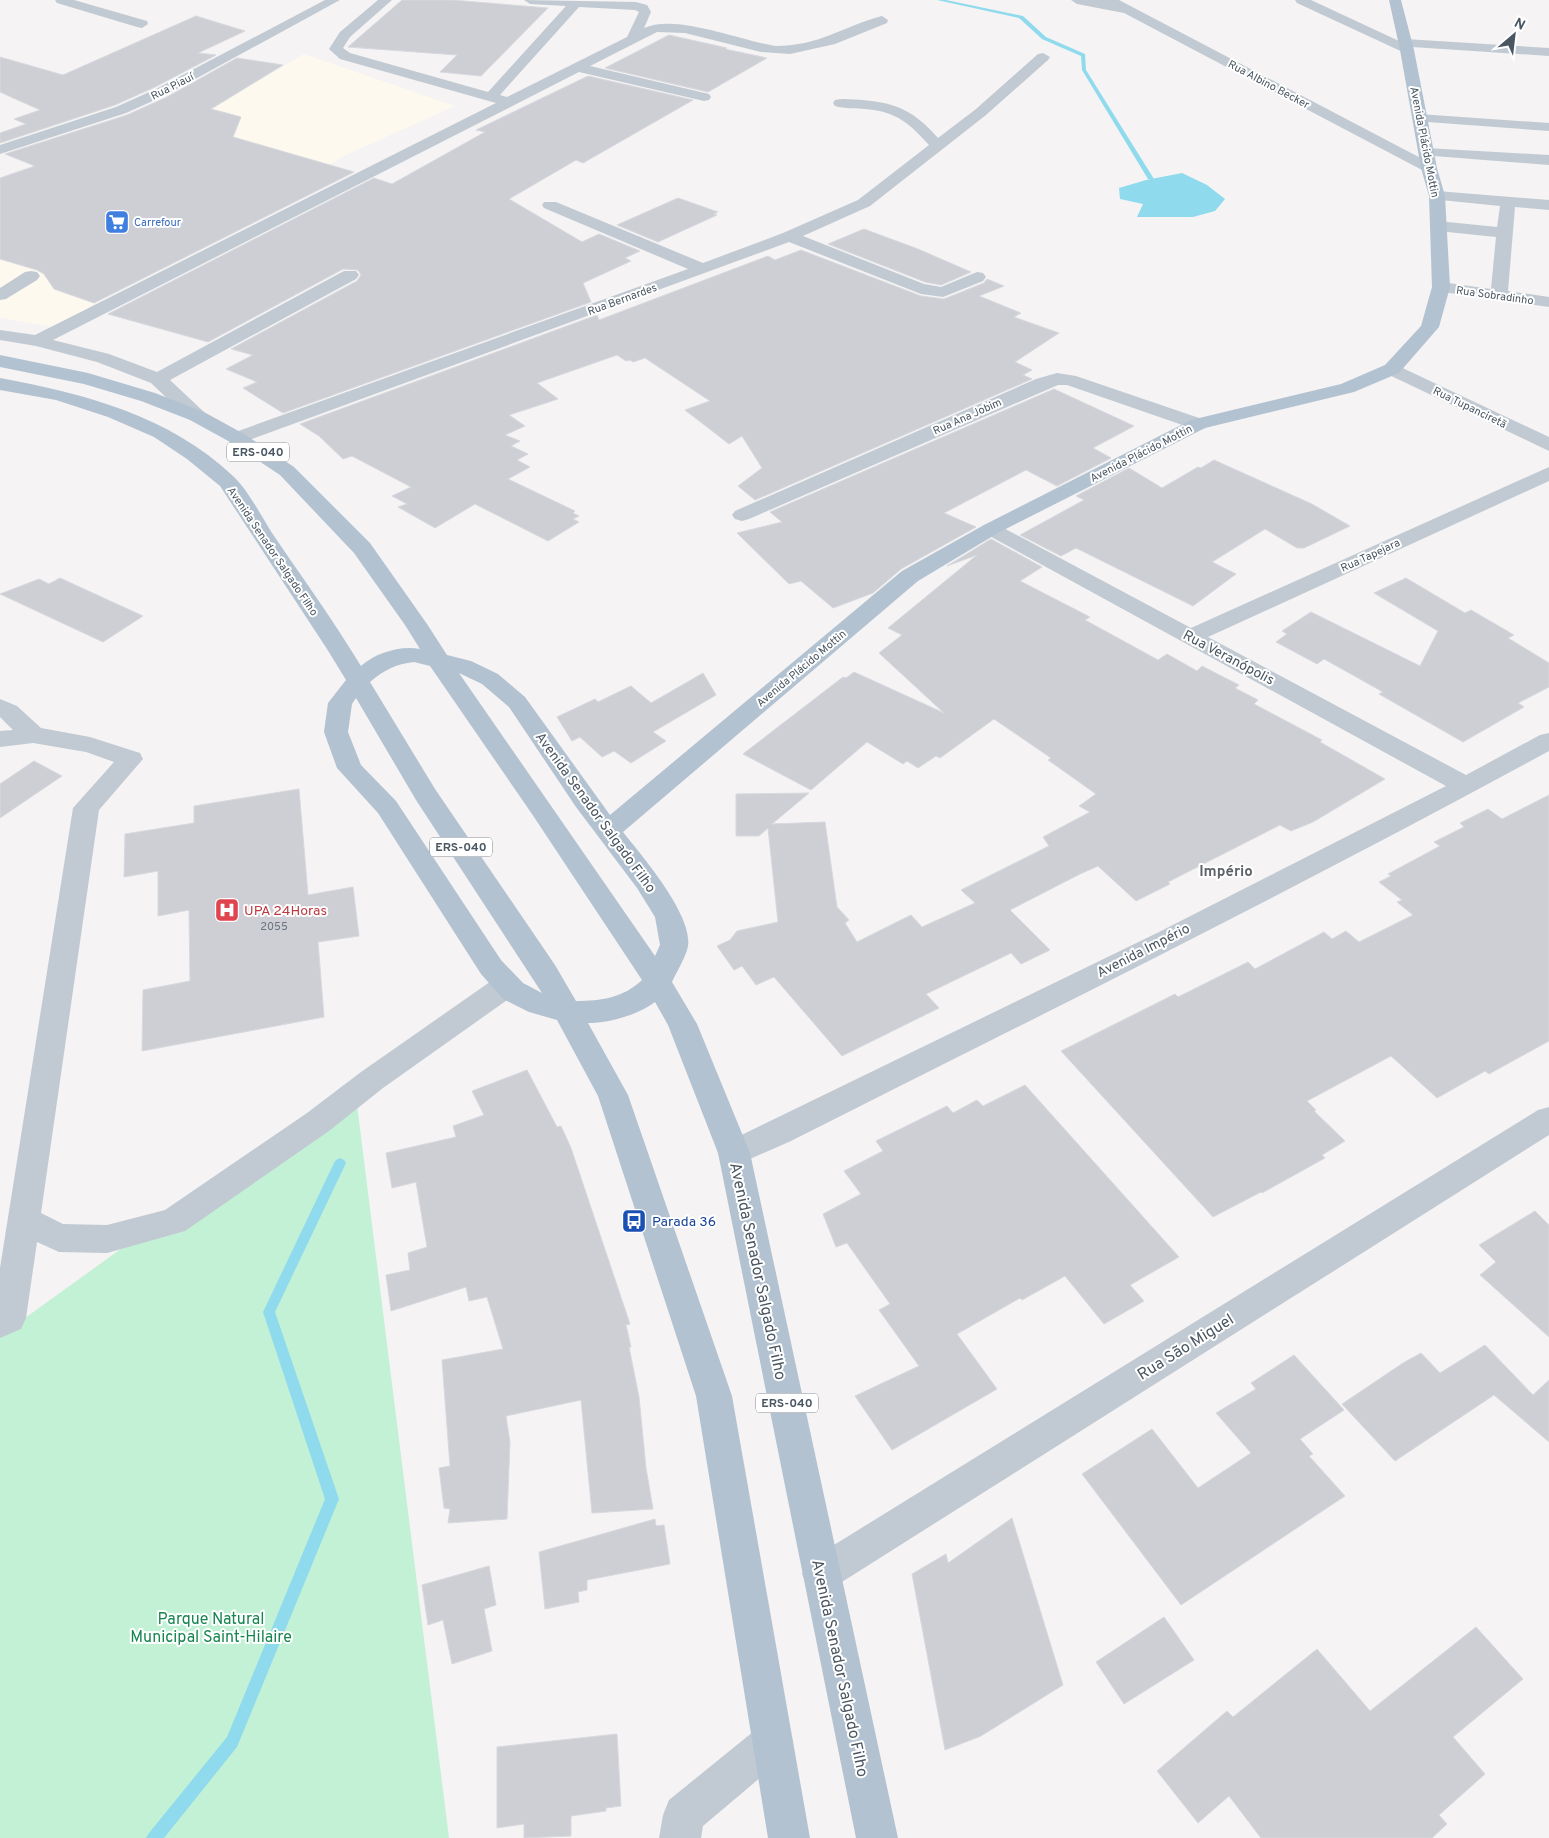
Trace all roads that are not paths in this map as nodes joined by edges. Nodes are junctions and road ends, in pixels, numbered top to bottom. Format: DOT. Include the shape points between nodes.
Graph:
graph roads {
  1 [pos="60,0"];
  2 [pos="334,0"];
  3 [pos="386,0"];
  4 [pos="530,0"];
  5 [pos="1077,0"];
  6 [pos="1109,0"];
  7 [pos="1301,0"];
  8 [pos="1395,0"];
  9 [pos="575,3"];
  10 [pos="1124,9"];
  11 [pos="882,20"];
  12 [pos="142,24"];
  13 [pos="633,40"];
  14 [pos="1549,52"];
  15 [pos="1412,54"];
  16 [pos="1043,58"];
  17 [pos="577,67"];
  18 [pos="491,96"];
  19 [pos="704,97"];
  20 [pos="509,102"];
  21 [pos="840,104"];
  22 [pos="1419,118"];
  23 [pos="1549,127"];
  24 [pos="938,146"];
  25 [pos="0,150"];
  26 [pos="1427,160"];
  27 [pos="1549,160"];
  28 [pos="1437,196"];
  29 [pos="1508,202"];
  30 [pos="550,205"];
  31 [pos="1549,205"];
  32 [pos="1438,226"];
  33 [pos="1505,233"];
  34 [pos="789,236"];
  35 [pos="704,269"];
  36 [pos="350,275"];
  37 [pos="30,276"];
  38 [pos="977,277"];
  39 [pos="1441,287"];
  40 [pos="0,295"];
  41 [pos="1499,295"];
  42 [pos="1549,302"];
  43 [pos="0,335"];
  44 [pos="37,341"];
  45 [pos="0,361"];
  46 [pos="1392,369"];
  47 [pos="158,380"];
  48 [pos="0,384"];
  49 [pos="197,416"];
  50 [pos="1198,424"];
  51 [pos="237,438"];
  52 [pos="1549,445"];
  53 [pos="1549,473"];
  54 [pos="742,515"];
  55 [pos="991,529"];
  56 [pos="1191,636"];
  57 [pos="438,660"];
  58 [pos="358,680"];
  59 [pos="0,707"];
  60 [pos="33,735"];
  61 [pos="0,739"];
  62 [pos="1549,741"];
  63 [pos="1467,786"];
  64 [pos="609,830"];
  65 [pos="658,982"];
  66 [pos="507,985"];
  67 [pos="568,1012"];
  68 [pos="1549,1119"];
  69 [pos="734,1153"];
  70 [pos="24,1220"];
  71 [pos="0,1323"];
  72 [pos="821,1574"];
  73 [pos="773,1741"];
  74 [pos="680,1838"];
  75 [pos="789,1838"];
  76 [pos="877,1838"];
  1 -- 12 [label="street"];
  2 -- 25 [label="street, Rua Piauí" via="121,110"];
  3 -- 18 [label="street" via="345,35 336,49 344,56"];
  4 -- 9 [label="street"];
  5 -- 10 [label="street"];
  6 -- 10 [label="street, Rua Albino Becker"];
  7 -- 15 [label="street"];
  8 -- 15 [label="main road, Avenida Plácido Mottin"];
  9 -- 13 [label="street" via="643,8 645,12"];
  9 -- 18 [label="street"];
  10 -- 26 [label="street, Rua Albino Becker"];
  11 -- 13 [label="street" via="799,50 775,50 666,27 656,28"];
  13 -- 17 [label="street"];
  14 -- 15 [label="street"];
  15 -- 22 [label="main road, Avenida Plácido Mottin"];
  16 -- 24 [label="street, Rua Bernardes"];
  17 -- 19 [label="street"];
  17 -- 20 [label="street"];
  18 -- 20 [label="street"];
  20 -- 44 [label="street"];
  21 -- 24 [label="street" via="873,106 909,117"];
  22 -- 23 [label="street"];
  22 -- 26 [label="main road, Avenida Plácido Mottin"];
  24 -- 34 [label="street, Rua Bernardes" via="864,203"];
  26 -- 27 [label="street"];
  26 -- 28 [label="main road, Avenida Plácido Mottin"];
  28 -- 29 [label="street"];
  28 -- 32 [label="main road, Avenida Plácido Mottin"];
  29 -- 31 [label="street"];
  29 -- 33 [label="street"];
  30 -- 35 [label="street"];
  32 -- 33 [label="street"];
  32 -- 39 [label="main road, Avenida Plácido Mottin"];
  33 -- 41 [label="street"];
  34 -- 35 [label="street, Rua Bernardes"];
  34 -- 38 [label="street" via="920,289 943,292"];
  35 -- 51 [label="street, Rua Bernardes"];
  36 -- 47 [label="street"];
  37 -- 40 [label="street"];
  39 -- 41 [label="street, Rua Sobradinho"];
  39 -- 46 [label="main road, Avenida Plácido Mottin" via="1430,327"];
  41 -- 42 [label="street, Rua Sobradinho"];
  43 -- 44 [label="street"];
  44 -- 47 [label="street" via="103,358"];
  45 -- 49 [label="main road, Avenida Senador Salgado Filho / ERS-040" via="88,379"];
  46 -- 50 [label="main road, Avenida Plácido Mottin" via="1347,388"];
  46 -- 52 [label="street, Rua Tupanciretã"];
  47 -- 49 [label="street"];
  48 -- 58 [label="main road, Avenida Senador Salgado Filho / ERS-040" via="60,395 115,413 161,433 228,482"];
  49 -- 51 [label="main road, Avenida Senador Salgado Filho / ERS-040"];
  50 -- 54 [label="street, Rua Ana Jobim" via="1069,380 1057,379"];
  50 -- 55 [label="main road, Avenida Plácido Mottin"];
  51 -- 57 [label="main road, Avenida Senador Salgado Filho / ERS-040" via="287,471 362,548"];
  53 -- 56 [label="street, Rua Tapejara"];
  55 -- 56 [label="street, Rua Veranópolis"];
  55 -- 64 [label="main road, Avenida Plácido Mottin" via="910,576"];
  56 -- 63 [label="street, Rua Veranópolis"];
  57 -- 58 [label="main road, Avenida Senador Salgado Filho" via="414,655 395,657 373,667"];
  57 -- 64 [label="main road, Avenida Senador Salgado Filho" via="463,666 490,679 517,702 585,801"];
  57 -- 65 [label="main road, Avenida Senador Salgado Filho / ERS-040"];
  58 -- 66 [label="main road, Avenida Senador Salgado Filho" via="340,703 336,732 350,768 387,807 491,968"];
  58 -- 67 [label="main road, Avenida Senador Salgado Filho / ERS-040" via="425,794 545,972"];
  59 -- 60 [label="street"];
  60 -- 61 [label="street"];
  60 -- 70 [label="street" via="90,745 131,759 86,808"];
  62 -- 63 [label="street, Avenida Império"];
  63 -- 69 [label="street, Avenida Império" via="1179,933"];
  64 -- 65 [label="main road, Avenida Senador Salgado Filho" via="647,880 669,917 674,945"];
  65 -- 67 [label="main road, Avenida Senador Salgado Filho" via="643,996 622,1006 598,1012"];
  65 -- 69 [label="main road, Avenida Senador Salgado Filho / ERS-040" via="682,1024"];
  66 -- 67 [label="main road, Avenida Senador Salgado Filho" via="538,1004"];
  66 -- 70 [label="street" via="174,1221 106,1239 59,1238"];
  67 -- 73 [label="main road, Avenida Senador Salgado Filho / ERS-040" via="613,1095 714,1396"];
  68 -- 72 [label="street, Rua São Miguel"];
  69 -- 72 [label="main road, Avenida Senador Salgado Filho / ERS-040"];
  70 -- 71 [label="street" via="9,1318"];
  72 -- 76 [label="main road, Avenida Senador Salgado Filho / ERS-040"];
  73 -- 74 [label="street" via="684,1815"];
  73 -- 75 [label="main road, Avenida Senador Salgado Filho / ERS-040"];
}
